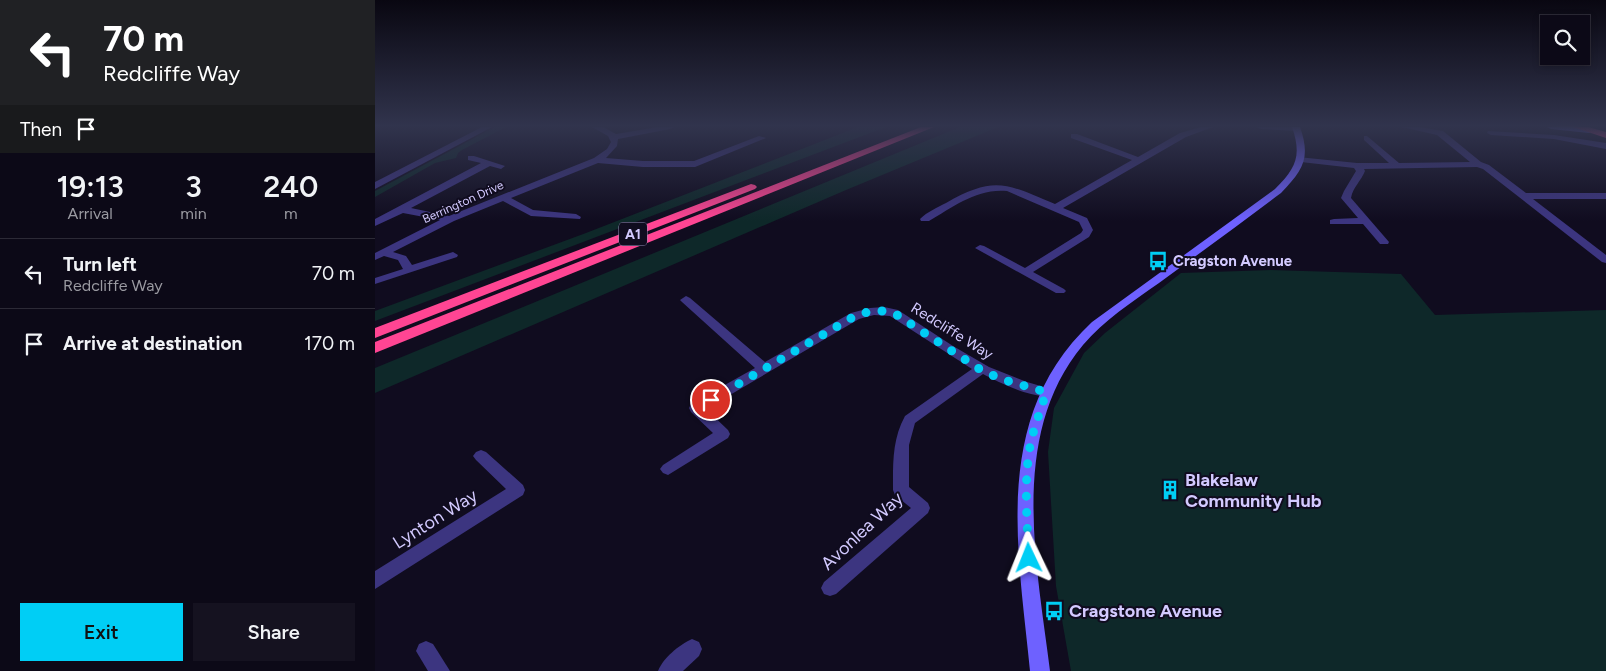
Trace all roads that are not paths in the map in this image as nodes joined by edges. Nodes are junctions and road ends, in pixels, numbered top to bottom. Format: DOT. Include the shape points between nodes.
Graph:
graph roads {
  1 [pos="428,158"];
  2 [pos="472,158"];
  3 [pos="713,158"];
  4 [pos="824,158"];
  5 [pos="851,158"];
  6 [pos="1134,158"];
  7 [pos="1142,158"];
  8 [pos="1389,158"];
  9 [pos="1471,158"];
  10 [pos="1301,159"];
  11 [pos="597,160"];
  12 [pos="1139,160"];
  13 [pos="489,163"];
  14 [pos="1478,164"];
  15 [pos="1396,165"];
  16 [pos="501,166"];
  17 [pos="1357,166"];
  18 [pos="375,186"];
  19 [pos="1523,196"];
  20 [pos="1606,196"];
  21 [pos="501,198"];
  22 [pos="1055,208"];
  23 [pos="404,210"];
  24 [pos="576,217"];
  25 [pos="925,218"];
  26 [pos="450,219"];
  27 [pos="1366,221"];
  28 [pos="1334,222"];
  29 [pos="375,223"];
  30 [pos="1384,242"];
  31 [pos="980,248"];
  32 [pos="380,255"];
  33 [pos="453,255"];
  34 [pos="1606,260"];
  35 [pos="409,270"];
  36 [pos="1025,272"];
  37 [pos="377,281"];
  38 [pos="1060,291"];
  39 [pos="686,300"];
  40 [pos="375,333"];
  41 [pos="375,348"];
  42 [pos="764,369"];
  43 [pos="981,370"];
  44 [pos="1046,392"];
  45 [pos="481,456"];
  46 [pos="668,469"];
  47 [pos="375,581"];
  48 [pos="829,588"];
  49 [pos="692,649"];
  50 [pos="426,652"];
  51 [pos="440,671"];
  52 [pos="668,671"];
  53 [pos="1040,671"];
  1 -- 18 [label="street"];
  2 -- 13 [label="street"];
  3 -- 11 [label="street" via="695,164"];
  4 -- 40 [label="highway, A1"];
  5 -- 41 [label="highway, A1"];
  6 -- 12 [label="street"];
  7 -- 12 [label="street"];
  8 -- 15 [label="street"];
  9 -- 14 [label="street"];
  10 -- 17 [label="street"];
  10 -- 44 [label="street" via="1292,177 1278,191 1134,295 1094,328 1079,342"];
  11 -- 21 [label="street, Berrington Drive"];
  12 -- 22 [label="street"];
  13 -- 16 [label="street"];
  13 -- 23 [label="street" via="463,174"];
  14 -- 15 [label="street"];
  14 -- 19 [label="street"];
  15 -- 17 [label="street"];
  17 -- 27 [label="street" via="1361,171 1359,178 1346,193 1346,198"];
  19 -- 20 [label="street"];
  19 -- 34 [label="street"];
  21 -- 24 [label="street" via="531,214"];
  21 -- 26 [label="street, Berrington Drive"];
  22 -- 25 [label="street" via="1009,188 992,186"];
  22 -- 36 [label="street" via="1083,220 1088,230"];
  23 -- 26 [label="street"];
  23 -- 29 [label="street"];
  26 -- 32 [label="street, Berrington Drive"];
  27 -- 28 [label="street"];
  27 -- 30 [label="street"];
  31 -- 36 [label="street"];
  32 -- 35 [label="street" via="402,258"];
  33 -- 35 [label="street"];
  35 -- 37 [label="street"];
  36 -- 38 [label="street"];
  39 -- 42 [label="street"];
  42 -- 43 [label="street, Redcliffe Way" via="855,316 883,310 894,313"];
  42 -- 46 [label="street, Redcliffe Way" via="696,408 723,434"];
  43 -- 44 [label="street, Redcliffe Way"];
  43 -- 48 [label="street, Avonlea Way" via="910,420 905,429 901,439 901,490 922,508"];
  44 -- 53 [label="street" via="1032,438 1027,499"];
  45 -- 47 [label="street, Lynton Way" via="517,490"];
  49 -- 52 [label="street"];
  50 -- 51 [label="street"];
}
